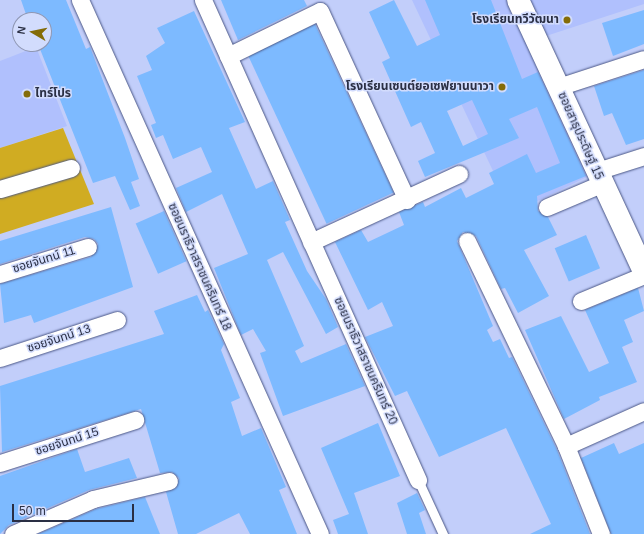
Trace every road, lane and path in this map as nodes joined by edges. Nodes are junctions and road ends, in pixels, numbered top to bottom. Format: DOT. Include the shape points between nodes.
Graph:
graph roads {
  1 [pos="80,0"];
  2 [pos="203,0"];
  3 [pos="518,0"];
  4 [pos="317,5"];
  5 [pos="228,56"];
  6 [pos="644,59"];
  7 [pos="558,87"];
  8 [pos="644,156"];
  9 [pos="71,168"];
  10 [pos="459,174"];
  11 [pos="599,178"];
  12 [pos="0,190"];
  13 [pos="407,200"];
  14 [pos="547,207"];
  15 [pos="467,241"];
  16 [pos="311,242"];
  17 [pos="88,247"];
  18 [pos="644,272"];
  19 [pos="0,274"];
  20 [pos="644,275"];
  21 [pos="581,301"];
  22 [pos="117,320"];
  23 [pos="0,358"];
  24 [pos="644,411"];
  25 [pos="134,420"];
  26 [pos="566,446"];
  27 [pos="0,463"];
  28 [pos="418,480"];
  29 [pos="169,481"];
  30 [pos="14,534"];
  31 [pos="320,534"];
  32 [pos="443,534"];
  33 [pos="602,534"];
  1 -- 31 [label="street, ซอยนราธิวาสราชนครินทร์ 18"];
  2 -- 5 [label="street, ซอยนราธิวาสราชนครินทร์ 20"];
  3 -- 7 [label="street, ซอยสาธุประดิษฐ์ 15"];
  4 -- 5 [label="street"];
  4 -- 13 [label="street"];
  5 -- 16 [label="street, ซอยนราธิวาสราชนครินทร์ 20"];
  6 -- 7 [label="street"];
  7 -- 11 [label="street, ซอยสาธุประดิษฐ์ 15"];
  8 -- 11 [label="street"];
  9 -- 12 [label="street"];
  10 -- 13 [label="street"];
  11 -- 14 [label="street"];
  11 -- 18 [label="street, ซอยสาธุประดิษฐ์ 15"];
  13 -- 16 [label="street"];
  15 -- 26 [label="street"];
  16 -- 28 [label="street, ซอยนราธิวาสราชนครินทร์ 20"];
  17 -- 19 [label="street, ซอยจันทน์ 11"];
  20 -- 21 [label="street"];
  22 -- 23 [label="street, ซอยจันทน์ 13"];
  24 -- 26 [label="street"];
  25 -- 27 [label="street, ซอยจันทน์ 15"];
  26 -- 33 [label="street"];
  28 -- 32 [label="lane"];
  29 -- 30 [label="street" via="93,499"];
}
